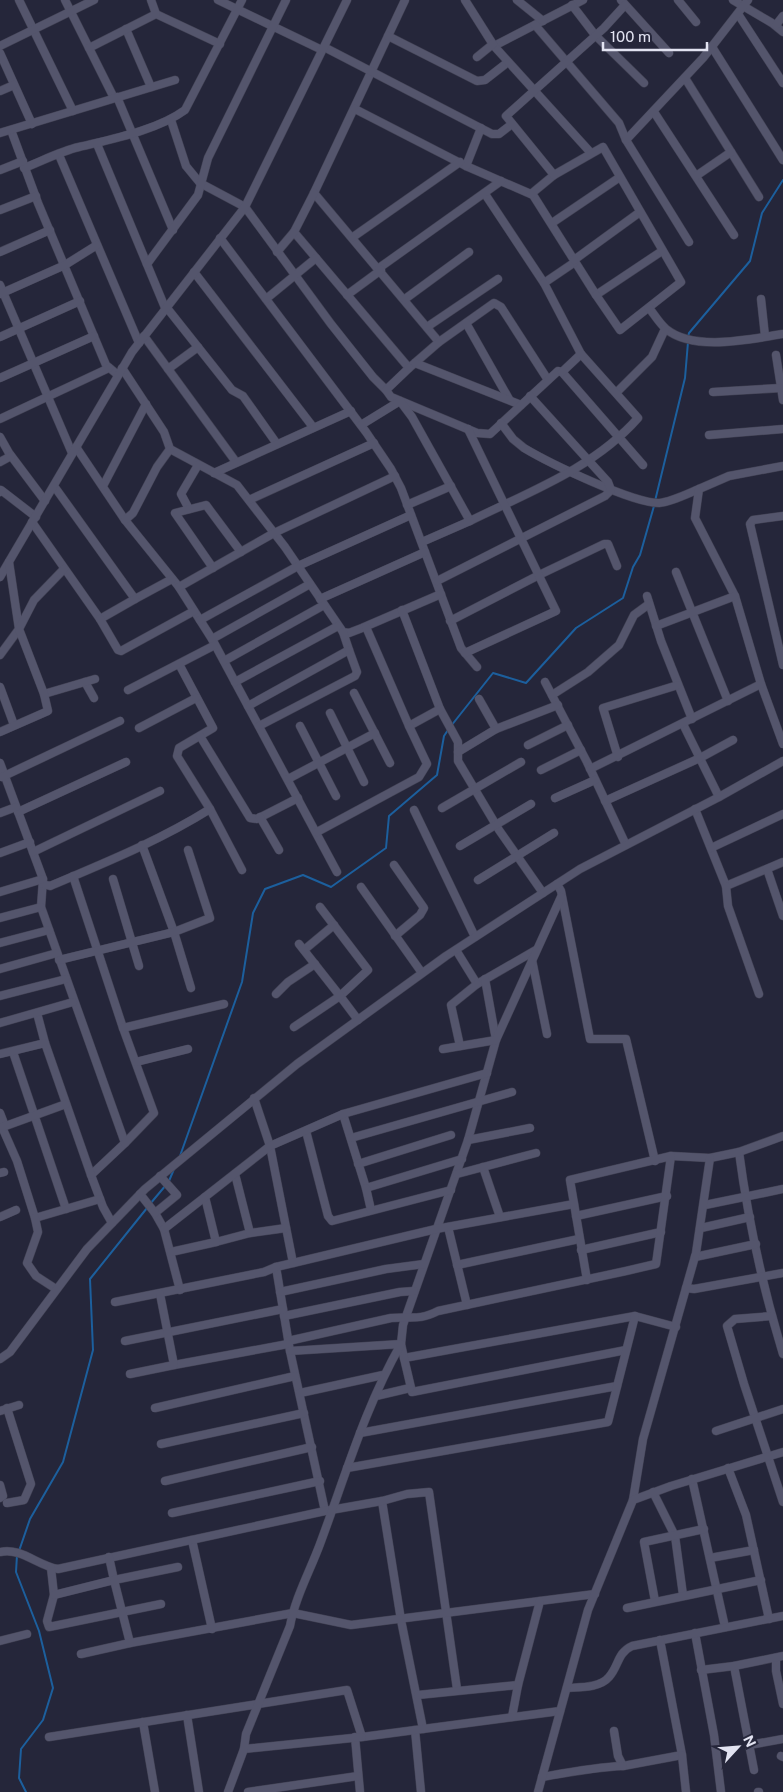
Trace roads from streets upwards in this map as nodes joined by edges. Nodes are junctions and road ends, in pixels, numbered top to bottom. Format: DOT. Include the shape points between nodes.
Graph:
graph roads {
  1 [pos="19,0"];
  2 [pos="65,0"];
  3 [pos="94,0"];
  4 [pos="151,0"];
  5 [pos="218,0"];
  6 [pos="242,0"];
  7 [pos="286,0"];
  8 [pos="347,0"];
  9 [pos="405,0"];
  10 [pos="465,0"];
  11 [pos="517,0"];
  12 [pos="583,0"];
  13 [pos="678,0"];
  14 [pos="733,0"];
  15 [pos="623,3"];
  16 [pos="746,3"];
  17 [pos="572,5"];
  18 [pos="238,9"];
  19 [pos="71,12"];
  20 [pos="156,14"];
  21 [pos="738,14"];
  22 [pos="783,16"];
  23 [pos="543,21"];
  24 [pos="696,22"];
  25 [pos="535,25"];
  26 [pos="776,25"];
  27 [pos="273,26"];
  28 [pos="126,29"];
  29 [pos="33,30"];
  30 [pos="783,32"];
  31 [pos="595,35"];
  32 [pos="388,36"];
  33 [pos="220,44"];
  34 [pos="493,45"];
  35 [pos="0,46"];
  36 [pos="712,47"];
  37 [pos="89,48"];
  38 [pos="323,49"];
  39 [pos="0,53"];
  40 [pos="669,53"];
  41 [pos="477,57"];
  42 [pos="508,62"];
  43 [pos="565,62"];
  44 [pos="371,73"];
  45 [pos="685,78"];
  46 [pos="176,80"];
  47 [pos="644,84"];
  48 [pos="783,84"];
  49 [pos="14,85"];
  50 [pos="151,87"];
  51 [pos="534,90"];
  52 [pos="0,91"];
  53 [pos="116,98"];
  54 [pos="355,109"];
  55 [pos="73,111"];
  56 [pos="654,112"];
  57 [pos="171,120"];
  58 [pos="32,124"];
  59 [pos="512,124"];
  60 [pos="481,128"];
  61 [pos="11,130"];
  62 [pos="131,132"];
  63 [pos="0,133"];
  64 [pos="626,140"];
  65 [pos="97,144"];
  66 [pos="731,152"];
  67 [pos="591,153"];
  68 [pos="59,155"];
  69 [pos="783,160"];
  70 [pos="24,164"];
  71 [pos="463,164"];
  72 [pos="0,170"];
  73 [pos="554,175"];
  74 [pos="696,176"];
  75 [pos="620,178"];
  76 [pos="501,181"];
  77 [pos="200,183"];
  78 [pos="314,192"];
  79 [pos="485,194"];
  80 [pos="531,194"];
  81 [pos="36,196"];
  82 [pos="759,197"];
  83 [pos="244,207"];
  84 [pos="0,210"];
  85 [pos="640,212"];
  86 [pos="552,223"];
  87 [pos="50,230"];
  88 [pos="173,230"];
  89 [pos="294,232"];
  90 [pos="734,235"];
  91 [pos="353,237"];
  92 [pos="220,238"];
  93 [pos="690,242"];
  94 [pos="97,245"];
  95 [pos="662,251"];
  96 [pos="0,252"];
  97 [pos="277,252"];
  98 [pos="469,252"];
  99 [pos="316,258"];
  100 [pos="575,261"];
  101 [pos="147,264"];
  102 [pos="65,265"];
  103 [pos="380,269"];
  104 [pos="194,272"];
  105 [pos="295,276"];
  106 [pos="498,279"];
  107 [pos="544,283"];
  108 [pos="1,291"];
  109 [pos="347,295"];
  110 [pos="596,295"];
  111 [pos="266,299"];
  112 [pos="405,299"];
  113 [pos="761,299"];
  114 [pos="80,301"];
  115 [pos="649,308"];
  116 [pos="167,309"];
  117 [pos="466,323"];
  118 [pos="427,327"];
  119 [pos="19,328"];
  120 [pos="665,328"];
  121 [pos="783,334"];
  122 [pos="94,336"];
  123 [pos="144,336"];
  124 [pos="765,336"];
  125 [pos="0,337"];
  126 [pos="439,342"];
  127 [pos="139,343"];
  128 [pos="198,347"];
  129 [pos="581,354"];
  130 [pos="776,355"];
  131 [pos="34,363"];
  132 [pos="412,365"];
  133 [pos="109,368"];
  134 [pos="168,369"];
  135 [pos="120,371"];
  136 [pos="562,372"];
  137 [pos="0,378"];
  138 [pos="548,380"];
  139 [pos="781,388"];
  140 [pos="386,390"];
  141 [pos="617,392"];
  142 [pos="713,392"];
  143 [pos="48,396"];
  144 [pos="530,396"];
  145 [pos="509,399"];
  146 [pos="783,400"];
  147 [pos="400,401"];
  148 [pos="146,404"];
  149 [pos="521,405"];
  150 [pos="351,411"];
  151 [pos="0,419"];
  152 [pos="501,423"];
  153 [pos="361,425"];
  154 [pos="313,426"];
  155 [pos="468,429"];
  156 [pos="783,429"];
  157 [pos="709,435"];
  158 [pos="0,437"];
  159 [pos="620,438"];
  160 [pos="277,444"];
  161 [pos="374,444"];
  162 [pos="74,450"];
  163 [pos="170,450"];
  164 [pos="11,456"];
  165 [pos="589,461"];
  166 [pos="0,462"];
  167 [pos="236,462"];
  168 [pos="198,465"];
  169 [pos="643,465"];
  170 [pos="783,466"];
  171 [pos="571,470"];
  172 [pos="214,472"];
  173 [pos="395,476"];
  174 [pos="54,486"];
  175 [pos="102,486"];
  176 [pos="450,486"];
  177 [pos="0,490"];
  178 [pos="611,490"];
  179 [pos="699,490"];
  180 [pos="249,500"];
  181 [pos="45,501"];
  182 [pos="505,504"];
  183 [pos="407,505"];
  184 [pos="189,509"];
  185 [pos="411,516"];
  186 [pos="783,516"];
  187 [pos="34,520"];
  188 [pos="125,520"];
  189 [pos="470,521"];
  190 [pos="274,533"];
  191 [pos="521,538"];
  192 [pos="422,542"];
  193 [pos="241,552"];
  194 [pos="425,552"];
  195 [pos="9,562"];
  196 [pos="298,566"];
  197 [pos="617,566"];
  198 [pos="213,568"];
  199 [pos="64,569"];
  200 [pos="676,572"];
  201 [pos="538,574"];
  202 [pos="0,577"];
  203 [pos="172,579"];
  204 [pos="437,581"];
  205 [pos="310,584"];
  206 [pos="179,587"];
  207 [pos="441,594"];
  208 [pos="735,596"];
  209 [pos="135,599"];
  210 [pos="322,602"];
  211 [pos="402,610"];
  212 [pos="194,611"];
  213 [pos="692,613"];
  214 [pos="100,619"];
  215 [pos="200,620"];
  216 [pos="450,621"];
  217 [pos="656,626"];
  218 [pos="366,627"];
  219 [pos="19,629"];
  220 [pos="341,629"];
  221 [pos="214,642"];
  222 [pos="349,650"];
  223 [pos="465,653"];
  224 [pos="0,655"];
  225 [pos="224,661"];
  226 [pos="179,664"];
  227 [pos="783,665"];
  228 [pos="477,667"];
  229 [pos="95,679"];
  230 [pos="85,682"];
  231 [pos="235,682"];
  232 [pos="545,682"];
  233 [pos="761,684"];
  234 [pos="678,685"];
  235 [pos="0,686"];
  236 [pos="128,690"];
  237 [pos="354,693"];
  238 [pos="44,694"];
  239 [pos="552,695"];
  240 [pos="94,698"];
  241 [pos="196,698"];
  242 [pos="479,699"];
  243 [pos="728,701"];
  244 [pos="558,705"];
  245 [pos="248,706"];
  246 [pos="440,709"];
  247 [pos="330,713"];
  248 [pos="692,719"];
  249 [pos="120,721"];
  250 [pos="683,724"];
  251 [pos="14,725"];
  252 [pos="568,725"];
  253 [pos="259,726"];
  254 [pos="300,726"];
  255 [pos="409,726"];
  256 [pos="139,728"];
  257 [pos="496,729"];
  258 [pos="0,732"];
  259 [pos="375,733"];
  260 [pos="200,736"];
  261 [pos="733,740"];
  262 [pos="783,744"];
  263 [pos="528,745"];
  264 [pos="346,748"];
  265 [pos="581,750"];
  266 [pos="458,752"];
  267 [pos="618,757"];
  268 [pos="700,758"];
  269 [pos="783,761"];
  270 [pos="126,762"];
  271 [pos="521,762"];
  272 [pos="318,763"];
  273 [pos="0,764"];
  274 [pos="390,764"];
  275 [pos="590,769"];
  276 [pos="541,770"];
  277 [pos="2,777"];
  278 [pos="288,779"];
  279 [pos="595,780"];
  280 [pos="364,782"];
  281 [pos="476,790"];
  282 [pos="160,791"];
  283 [pos="336,796"];
  284 [pos="719,797"];
  285 [pos="298,798"];
  286 [pos="555,798"];
  287 [pos="605,801"];
  288 [pos="531,804"];
  289 [pos="442,808"];
  290 [pos="210,809"];
  291 [pos="695,809"];
  292 [pos="17,810"];
  293 [pos="414,810"];
  294 [pos="0,812"];
  295 [pos="783,814"];
  296 [pos="260,817"];
  297 [pos="497,825"];
  298 [pos="317,832"];
  299 [pos="554,833"];
  300 [pos="30,842"];
  301 [pos="142,845"];
  302 [pos="626,845"];
  303 [pos="460,846"];
  304 [pos="711,848"];
  305 [pos="188,850"];
  306 [pos="279,850"];
  307 [pos="33,852"];
  308 [pos="0,853"];
  309 [pos="518,857"];
  310 [pos="783,862"];
  311 [pos="394,865"];
  312 [pos="767,868"];
  313 [pos="242,870"];
  314 [pos="337,872"];
  315 [pos="73,876"];
  316 [pos="114,879"];
  317 [pos="478,880"];
  318 [pos="43,881"];
  319 [pos="557,884"];
  320 [pos="726,886"];
  321 [pos="361,887"];
  322 [pos="0,892"];
  323 [pos="543,893"];
  324 [pos="561,897"];
  325 [pos="41,907"];
  326 [pos="320,907"];
  327 [pos="783,916"];
  328 [pos="0,918"];
  329 [pos="334,925"];
  330 [pos="49,930"];
  331 [pos="174,932"];
  332 [pos="395,936"];
  333 [pos="475,937"];
  334 [pos="132,942"];
  335 [pos="0,943"];
  336 [pos="98,949"];
  337 [pos="456,950"];
  338 [pos="536,950"];
  339 [pos="58,956"];
  340 [pos="532,960"];
  341 [pos="315,964"];
  342 [pos="139,966"];
  343 [pos="0,969"];
  344 [pos="422,974"];
  345 [pos="66,979"];
  346 [pos="485,979"];
  347 [pos="477,984"];
  348 [pos="190,988"];
  349 [pos="276,994"];
  350 [pos="760,994"];
  351 [pos="0,996"];
  352 [pos="340,996"];
  353 [pos="73,1002"];
  354 [pos="224,1004"];
  355 [pos="37,1012"];
  356 [pos="358,1020"];
  357 [pos="0,1023"];
  358 [pos="294,1027"];
  359 [pos="123,1028"];
  360 [pos="548,1034"];
  361 [pos="496,1040"];
  362 [pos="45,1043"];
  363 [pos="460,1046"];
  364 [pos="188,1049"];
  365 [pos="443,1049"];
  366 [pos="13,1052"];
  367 [pos="0,1054"];
  368 [pos="136,1062"];
  369 [pos="487,1073"];
  370 [pos="512,1092"];
  371 [pos="254,1098"];
  372 [pos="478,1102"];
  373 [pos="66,1104"];
  374 [pos="0,1113"];
  375 [pos="343,1114"];
  376 [pos="33,1116"];
  377 [pos="2,1127"];
  378 [pos="530,1128"];
  379 [pos="306,1131"];
  380 [pos="451,1135"];
  381 [pos="783,1136"];
  382 [pos="351,1138"];
  383 [pos="468,1140"];
  384 [pos="125,1143"];
  385 [pos="270,1146"];
  386 [pos="739,1152"];
  387 [pos="536,1153"];
  388 [pos="671,1156"];
  389 [pos="710,1158"];
  390 [pos="462,1159"];
  391 [pos="656,1161"];
  392 [pos="358,1164"];
  393 [pos="483,1167"];
  394 [pos="235,1174"];
  395 [pos="457,1174"];
  396 [pos="91,1175"];
  397 [pos="162,1178"];
  398 [pos="366,1188"];
  399 [pos="783,1189"];
  400 [pos="451,1190"];
  401 [pos="140,1194"];
  402 [pos="206,1196"];
  403 [pos="667,1196"];
  404 [pos="745,1197"];
  405 [pos="100,1199"];
  406 [pos="574,1204"];
  407 [pos="705,1205"];
  408 [pos="66,1209"];
  409 [pos="16,1210"];
  410 [pos="371,1210"];
  411 [pos="153,1211"];
  412 [pos="576,1216"];
  413 [pos="0,1217"];
  414 [pos="500,1217"];
  415 [pos="750,1217"];
  416 [pos="34,1218"];
  417 [pos="112,1223"];
  418 [pos="448,1227"];
  419 [pos="286,1228"];
  420 [pos="701,1228"];
  421 [pos="164,1229"];
  422 [pos="436,1229"];
  423 [pos="662,1232"];
  424 [pos="250,1234"];
  425 [pos="579,1239"];
  426 [pos="216,1242"];
  427 [pos="756,1244"];
  428 [pos="581,1250"];
  429 [pos="171,1252"];
  430 [pos="695,1257"];
  431 [pos="293,1263"];
  432 [pos="424,1264"];
  433 [pos="457,1265"];
  434 [pos="276,1267"];
  435 [pos="783,1273"];
  436 [pos="763,1276"];
  437 [pos="587,1280"];
  438 [pos="686,1288"];
  439 [pos="56,1289"];
  440 [pos="180,1290"];
  441 [pos="414,1291"];
  442 [pos="280,1292"];
  443 [pos="160,1294"];
  444 [pos="115,1302"];
  445 [pos="467,1305"];
  446 [pos="284,1312"];
  447 [pos="635,1316"];
  448 [pos="406,1317"];
  449 [pos="773,1319"];
  450 [pos="783,1320"];
  451 [pos="676,1327"];
  452 [pos="167,1334"];
  453 [pos="125,1341"];
  454 [pos="401,1344"];
  455 [pos="289,1345"];
  456 [pos="626,1350"];
  457 [pos="783,1354"];
  458 [pos="404,1358"];
  459 [pos="0,1359"];
  460 [pos="174,1365"];
  461 [pos="130,1374"];
  462 [pos="383,1375"];
  463 [pos="295,1376"];
  464 [pos="617,1386"];
  465 [pos="410,1388"];
  466 [pos="300,1393"];
  467 [pos="376,1396"];
  468 [pos="19,1405"];
  469 [pos="155,1408"];
  470 [pos="783,1408"];
  471 [pos="4,1410"];
  472 [pos="304,1413"];
  473 [pos="754,1418"];
  474 [pos="716,1431"];
  475 [pos="360,1433"];
  476 [pos="161,1444"];
  477 [pos="312,1447"];
  478 [pos="783,1452"];
  479 [pos="768,1456"];
  480 [pos="346,1468"];
  481 [pos="728,1468"];
  482 [pos="692,1479"];
  483 [pos="165,1481"];
  484 [pos="320,1481"];
  485 [pos="0,1485"];
  486 [pos="653,1492"];
  487 [pos="0,1498"];
  488 [pos="632,1500"];
  489 [pos="382,1501"];
  490 [pos="783,1502"];
  491 [pos="7,1503"];
  492 [pos="328,1511"];
  493 [pos="172,1513"];
  494 [pos="704,1528"];
  495 [pos="675,1536"];
  496 [pos="192,1540"];
  497 [pos="754,1550"];
  498 [pos="3,1551"];
  499 [pos="109,1557"];
  500 [pos="710,1558"];
  501 [pos="51,1568"];
  502 [pos="178,1568"];
  503 [pos="114,1580"];
  504 [pos="761,1580"];
  505 [pos="717,1590"];
  506 [pos="595,1594"];
  507 [pos="54,1595"];
  508 [pos="683,1595"];
  509 [pos="540,1601"];
  510 [pos="655,1601"];
  511 [pos="161,1604"];
  512 [pos="626,1608"];
  513 [pos="123,1613"];
  514 [pos="293,1613"];
  515 [pos="446,1614"];
  516 [pos="783,1616"];
  517 [pos="769,1619"];
  518 [pos="401,1620"];
  519 [pos="725,1627"];
  520 [pos="212,1629"];
  521 [pos="694,1633"];
  522 [pos="27,1634"];
  523 [pos="660,1640"];
  524 [pos="0,1641"];
  525 [pos="130,1643"];
  526 [pos="81,1654"];
  527 [pos="779,1657"];
  528 [pos="734,1666"];
  529 [pos="702,1670"];
  530 [pos="518,1685"];
  531 [pos="567,1688"];
  532 [pos="457,1689"];
  533 [pos="418,1695"];
  534 [pos="259,1704"];
  535 [pos="783,1704"];
  536 [pos="560,1711"];
  537 [pos="187,1715"];
  538 [pos="512,1717"];
  539 [pos="144,1722"];
  540 [pos="419,1729"];
  541 [pos="614,1731"];
  542 [pos="49,1737"];
  543 [pos="358,1737"];
  544 [pos="783,1739"];
  545 [pos="749,1745"];
  546 [pos="244,1749"];
  547 [pos="682,1754"];
  548 [pos="623,1766"];
  549 [pos="754,1770"];
  550 [pos="358,1776"];
  551 [pos="542,1777"];
  552 [pos="154,1792"];
  553 [pos="199,1792"];
  554 [pos="228,1792"];
  555 [pos="248,1792"];
  556 [pos="360,1792"];
  557 [pos="420,1792"];
  558 [pos="538,1792"];
  559 [pos="686,1792"];
  560 [pos="721,1792"];
  1 -- 29 [label="street"];
  2 -- 19 [label="street"];
  3 -- 19 [label="street"];
  4 -- 20 [label="street"];
  5 -- 18 [label="street"];
  6 -- 18 [label="street"];
  7 -- 27 [label="street"];
  8 -- 38 [label="street"];
  9 -- 32 [label="street"];
  10 -- 34 [label="street"];
  11 -- 23 [label="street"];
  12 -- 17 [label="street"];
  13 -- 24 [label="street"];
  14 -- 16 [label="street"];
  15 -- 31 [label="street"];
  15 -- 40 [label="street"];
  16 -- 21 [label="street"];
  16 -- 26 [label="street"];
  17 -- 23 [label="street"];
  17 -- 31 [label="street"];
  18 -- 27 [label="street"];
  18 -- 33 [label="street"];
  19 -- 29 [label="street"];
  19 -- 37 [label="street"];
  20 -- 28 [label="street"];
  20 -- 33 [label="street"];
  21 -- 36 [label="street"];
  21 -- 48 [label="street"];
  22 -- 26 [label="street"];
  23 -- 25 [label="street"];
  25 -- 34 [label="street"];
  25 -- 43 [label="street"];
  26 -- 30 [label="street"];
  27 -- 38 [label="street"];
  27 -- 77 [label="street" via="208,158"];
  28 -- 37 [label="street"];
  28 -- 50 [label="street"];
  29 -- 35 [label="street"];
  29 -- 55 [label="street"];
  31 -- 43 [label="street"];
  31 -- 47 [label="street"];
  32 -- 42 [label="street" via="476,81 485,80"];
  32 -- 44 [label="street"];
  33 -- 57 [label="street" via="185,110"];
  34 -- 41 [label="street"];
  34 -- 42 [label="street"];
  36 -- 45 [label="street"];
  36 -- 69 [label="street"];
  37 -- 53 [label="street"];
  38 -- 44 [label="street"];
  38 -- 83 [label="street"];
  39 -- 49 [label="street"];
  42 -- 51 [label="street"];
  43 -- 51 [label="street"];
  43 -- 64 [label="street" via="619,123"];
  44 -- 54 [label="street"];
  44 -- 60 [label="street"];
  45 -- 56 [label="street"];
  45 -- 66 [label="street"];
  46 -- 50 [label="street"];
  49 -- 52 [label="street"];
  49 -- 58 [label="street"];
  50 -- 53 [label="street"];
  51 -- 59 [label="street" via="506,116"];
  51 -- 67 [label="street"];
  53 -- 55 [label="street"];
  53 -- 62 [label="street"];
  54 -- 71 [label="street"];
  54 -- 78 [label="street"];
  55 -- 58 [label="street"];
  56 -- 64 [label="street"];
  56 -- 74 [label="street"];
  57 -- 62 [label="street"];
  57 -- 77 [label="street" via="186,166"];
  58 -- 61 [label="street"];
  59 -- 60 [label="street" via="497,135"];
  59 -- 73 [label="street"];
  60 -- 71 [label="street"];
  61 -- 63 [label="street"];
  61 -- 70 [label="street"];
  62 -- 65 [label="street"];
  62 -- 88 [label="street"];
  64 -- 93 [label="street"];
  65 -- 68 [label="street"];
  65 -- 101 [label="street"];
  66 -- 74 [label="street"];
  66 -- 82 [label="street"];
  67 -- 73 [label="street"];
  67 -- 75 [label="street" via="603,147"];
  68 -- 70 [label="street"];
  68 -- 94 [label="street"];
  70 -- 72 [label="street"];
  70 -- 81 [label="street"];
  71 -- 76 [label="street"];
  71 -- 91 [label="street"];
  73 -- 80 [label="street"];
  74 -- 90 [label="street"];
  75 -- 85 [label="street"];
  75 -- 86 [label="street"];
  76 -- 79 [label="street"];
  76 -- 80 [label="street"];
  77 -- 83 [label="street"];
  77 -- 88 [label="street" via="198,195"];
  78 -- 89 [label="street"];
  78 -- 91 [label="street"];
  79 -- 103 [label="street"];
  79 -- 107 [label="street"];
  80 -- 86 [label="street"];
  81 -- 84 [label="street"];
  81 -- 87 [label="street"];
  83 -- 92 [label="street"];
  83 -- 97 [label="street"];
  85 -- 95 [label="street"];
  85 -- 100 [label="street"];
  86 -- 100 [label="street"];
  87 -- 96 [label="street"];
  87 -- 102 [label="street"];
  88 -- 101 [label="street"];
  89 -- 97 [label="street"];
  89 -- 99 [label="street"];
  91 -- 103 [label="street"];
  92 -- 104 [label="street"];
  92 -- 111 [label="street"];
  94 -- 102 [label="street"];
  94 -- 127 [label="street"];
  95 -- 110 [label="street"];
  95 -- 115 [label="street" via="681,282"];
  97 -- 105 [label="street"];
  98 -- 112 [label="street"];
  99 -- 105 [label="street"];
  99 -- 109 [label="street"];
  100 -- 107 [label="street"];
  100 -- 110 [label="street"];
  101 -- 116 [label="street"];
  102 -- 108 [label="street"];
  102 -- 114 [label="street"];
  103 -- 109 [label="street"];
  103 -- 112 [label="street"];
  104 -- 116 [label="street"];
  104 -- 154 [label="street"];
  105 -- 111 [label="street"];
  105 -- 140 [label="street"];
  106 -- 118 [label="street"];
  107 -- 129 [label="street"];
  108 -- 119 [label="street"];
  109 -- 132 [label="street"];
  110 -- 115 [label="street" via="620,330"];
  111 -- 150 [label="street"];
  112 -- 118 [label="street"];
  113 -- 124 [label="street"];
  114 -- 119 [label="street"];
  114 -- 122 [label="street"];
  115 -- 120 [label="street"];
  116 -- 123 [label="street"];
  116 -- 128 [label="street"];
  117 -- 126 [label="street"];
  117 -- 138 [label="street" via="494,303 501,307"];
  117 -- 145 [label="street"];
  118 -- 126 [label="street"];
  119 -- 125 [label="street"];
  119 -- 131 [label="street"];
  120 -- 124 [label="street" via="695,341"];
  120 -- 141 [label="street" via="652,357"];
  121 -- 124 [label="street"];
  122 -- 131 [label="street"];
  122 -- 133 [label="street"];
  123 -- 127 [label="street"];
  123 -- 134 [label="street"];
  126 -- 132 [label="street"];
  127 -- 135 [label="street"];
  128 -- 134 [label="street"];
  128 -- 160 [label="street" via="232,390 243,396"];
  129 -- 136 [label="street"];
  129 -- 141 [label="street"];
  130 -- 139 [label="street"];
  131 -- 137 [label="street"];
  131 -- 143 [label="street"];
  132 -- 140 [label="street"];
  132 -- 145 [label="street"];
  133 -- 135 [label="street"];
  133 -- 143 [label="street"];
  134 -- 167 [label="street"];
  135 -- 148 [label="street"];
  135 -- 162 [label="street"];
  136 -- 138 [label="street" via="558,371"];
  136 -- 159 [label="street"];
  138 -- 144 [label="street"];
  139 -- 142 [label="street"];
  139 -- 146 [label="street"];
  140 -- 147 [label="street"];
  141 -- 159 [label="street" via="638,418"];
  143 -- 151 [label="street"];
  143 -- 162 [label="street"];
  144 -- 149 [label="street"];
  144 -- 165 [label="street"];
  145 -- 149 [label="street"];
  147 -- 153 [label="street"];
  147 -- 155 [label="street"];
  147 -- 176 [label="street"];
  148 -- 163 [label="street" via="164,432"];
  148 -- 175 [label="street"];
  149 -- 152 [label="street"];
  150 -- 153 [label="street"];
  150 -- 154 [label="street"];
  152 -- 155 [label="street" via="490,434"];
  152 -- 171 [label="street" via="524,448"];
  153 -- 161 [label="street"];
  154 -- 160 [label="street"];
  155 -- 182 [label="street"];
  156 -- 157 [label="street"];
  158 -- 164 [label="street"];
  159 -- 165 [label="street"];
  159 -- 169 [label="street"];
  160 -- 167 [label="street"];
  161 -- 173 [label="street"];
  161 -- 180 [label="street"];
  162 -- 174 [label="street"];
  162 -- 175 [label="street"];
  163 -- 168 [label="street"];
  163 -- 188 [label="street" via="157,467 134,513"];
  164 -- 166 [label="street"];
  164 -- 181 [label="street"];
  165 -- 171 [label="street"];
  165 -- 178 [label="street"];
  167 -- 172 [label="street"];
  168 -- 172 [label="street"];
  168 -- 184 [label="street" via="181,494"];
  170 -- 179 [label="street" via="729,476"];
  171 -- 178 [label="street"];
  171 -- 182 [label="street"];
  172 -- 180 [label="street" via="237,485"];
  173 -- 183 [label="street"];
  173 -- 190 [label="street"];
  174 -- 181 [label="street"];
  174 -- 209 [label="street"];
  175 -- 188 [label="street"];
  176 -- 183 [label="street"];
  176 -- 189 [label="street"];
  177 -- 187 [label="street"];
  178 -- 179 [label="street" via="660,503"];
  178 -- 191 [label="street"];
  179 -- 208 [label="street" via="695,518"];
  180 -- 190 [label="street"];
  181 -- 187 [label="street"];
  182 -- 189 [label="street"];
  182 -- 191 [label="street"];
  183 -- 185 [label="street"];
  184 -- 193 [label="street" via="206,504"];
  184 -- 198 [label="street" via="175,512"];
  185 -- 192 [label="street"];
  185 -- 196 [label="street"];
  186 -- 227 [label="street" via="753,520 750,524"];
  187 -- 195 [label="street"];
  187 -- 199 [label="street"];
  188 -- 203 [label="street"];
  189 -- 192 [label="street"];
  190 -- 193 [label="street"];
  190 -- 196 [label="street"];
  191 -- 201 [label="street"];
  191 -- 204 [label="street"];
  192 -- 194 [label="street"];
  193 -- 198 [label="street"];
  194 -- 204 [label="street"];
  194 -- 210 [label="street"];
  195 -- 202 [label="street"];
  195 -- 219 [label="street"];
  196 -- 205 [label="street"];
  196 -- 215 [label="street"];
  197 -- 201 [label="street" via="608,544 604,544"];
  198 -- 206 [label="street"];
  199 -- 214 [label="street"];
  199 -- 219 [label="street" via="34,600"];
  200 -- 213 [label="street"];
  201 -- 216 [label="street"];
  201 -- 223 [label="street" via="556,610"];
  203 -- 206 [label="street"];
  203 -- 209 [label="street"];
  204 -- 207 [label="street"];
  205 -- 210 [label="street"];
  205 -- 221 [label="street"];
  206 -- 212 [label="street"];
  207 -- 211 [label="street"];
  207 -- 216 [label="street"];
  208 -- 213 [label="street"];
  208 -- 233 [label="street"];
  209 -- 214 [label="street"];
  210 -- 220 [label="street"];
  210 -- 225 [label="street"];
  211 -- 218 [label="street"];
  211 -- 246 [label="street"];
  212 -- 214 [label="street" via="121,651"];
  212 -- 215 [label="street"];
  213 -- 217 [label="street"];
  213 -- 243 [label="street"];
  215 -- 221 [label="street"];
  216 -- 223 [label="street"];
  217 -- 234 [label="street"];
  217 -- 239 [label="street" via="648,600 634,615 619,645 588,672"];
  218 -- 220 [label="street" via="350,633"];
  218 -- 255 [label="street"];
  219 -- 224 [label="street"];
  219 -- 238 [label="street"];
  220 -- 222 [label="street"];
  220 -- 231 [label="street"];
  221 -- 225 [label="street"];
  221 -- 226 [label="street"];
  222 -- 245 [label="street"];
  222 -- 253 [label="street" via="356,666 355,676"];
  223 -- 228 [label="street"];
  225 -- 231 [label="street"];
  226 -- 236 [label="street"];
  226 -- 241 [label="street"];
  229 -- 230 [label="street"];
  230 -- 238 [label="street"];
  230 -- 240 [label="street"];
  231 -- 245 [label="street"];
  232 -- 239 [label="street"];
  233 -- 243 [label="street"];
  233 -- 262 [label="street"];
  234 -- 248 [label="street"];
  234 -- 267 [label="street" via="603,708"];
  235 -- 251 [label="street"];
  237 -- 259 [label="street"];
  238 -- 251 [label="street" via="48,711"];
  239 -- 244 [label="street"];
  241 -- 256 [label="street"];
  241 -- 260 [label="street" via="212,726"];
  242 -- 257 [label="street"];
  243 -- 248 [label="street"];
  244 -- 252 [label="street"];
  244 -- 257 [label="street"];
  245 -- 253 [label="street"];
  246 -- 255 [label="street"];
  246 -- 266 [label="street" via="458,742"];
  247 -- 264 [label="street"];
  248 -- 250 [label="street"];
  249 -- 277 [label="street"];
  250 -- 267 [label="street"];
  250 -- 268 [label="street"];
  251 -- 258 [label="street"];
  252 -- 263 [label="street"];
  252 -- 265 [label="street"];
  253 -- 278 [label="street"];
  254 -- 272 [label="street"];
  255 -- 298 [label="street" via="427,764 423,773"];
  257 -- 266 [label="street"];
  259 -- 264 [label="street"];
  259 -- 274 [label="street"];
  260 -- 290 [label="street" via="176,753"];
  260 -- 296 [label="street" via="248,816"];
  261 -- 268 [label="street"];
  264 -- 272 [label="street"];
  264 -- 280 [label="street"];
  265 -- 275 [label="street"];
  265 -- 276 [label="street"];
  266 -- 281 [label="street" via="458,761"];
  267 -- 275 [label="street"];
  268 -- 284 [label="street"];
  268 -- 287 [label="street"];
  269 -- 284 [label="street"];
  270 -- 292 [label="street"];
  271 -- 281 [label="street"];
  272 -- 278 [label="street"];
  272 -- 283 [label="street"];
  273 -- 277 [label="street"];
  275 -- 279 [label="street"];
  277 -- 292 [label="street"];
  278 -- 285 [label="street"];
  279 -- 286 [label="street"];
  279 -- 287 [label="street"];
  281 -- 289 [label="street"];
  281 -- 297 [label="street"];
  282 -- 307 [label="street"];
  284 -- 291 [label="street"];
  285 -- 296 [label="street"];
  285 -- 298 [label="street"];
  287 -- 302 [label="street"];
  288 -- 297 [label="street"];
  290 -- 301 [label="street" via="180,828"];
  290 -- 313 [label="street"];
  291 -- 302 [label="street"];
  291 -- 304 [label="street"];
  292 -- 294 [label="street"];
  292 -- 300 [label="street"];
  293 -- 333 [label="street"];
  295 -- 304 [label="street"];
  296 -- 306 [label="street"];
  297 -- 303 [label="street"];
  297 -- 309 [label="street"];
  298 -- 314 [label="street"];
  299 -- 309 [label="street"];
  300 -- 307 [label="street"];
  300 -- 308 [label="street"];
  301 -- 315 [label="street"];
  301 -- 331 [label="street"];
  302 -- 319 [label="street"];
  304 -- 320 [label="street"];
  305 -- 331 [label="street" via="210,917"];
  307 -- 318 [label="street"];
  309 -- 317 [label="street"];
  309 -- 323 [label="street"];
  310 -- 312 [label="street"];
  311 -- 332 [label="street" via="424,908"];
  312 -- 320 [label="street"];
  312 -- 327 [label="street"];
  315 -- 318 [label="street" via="50,886"];
  315 -- 336 [label="street"];
  316 -- 334 [label="street"];
  318 -- 322 [label="street"];
  318 -- 325 [label="street"];
  319 -- 323 [label="street"];
  319 -- 324 [label="street"];
  320 -- 350 [label="street" via="728,906"];
  321 -- 332 [label="street"];
  323 -- 333 [label="street"];
  324 -- 338 [label="street"];
  324 -- 391 [label="street" via="590,1039 626,1039"];
  325 -- 328 [label="street"];
  325 -- 330 [label="street"];
  326 -- 329 [label="street"];
  329 -- 341 [label="street" via="301,947"];
  329 -- 352 [label="street" via="368,970"];
  330 -- 335 [label="street"];
  330 -- 339 [label="street"];
  331 -- 334 [label="street"];
  331 -- 348 [label="street"];
  332 -- 344 [label="street"];
  333 -- 337 [label="street"];
  334 -- 336 [label="street"];
  334 -- 342 [label="street"];
  336 -- 339 [label="street"];
  336 -- 359 [label="street"];
  337 -- 344 [label="street"];
  337 -- 347 [label="street"];
  338 -- 340 [label="street"];
  338 -- 346 [label="street"];
  339 -- 343 [label="street"];
  339 -- 345 [label="street"];
  340 -- 360 [label="street"];
  340 -- 361 [label="street"];
  341 -- 349 [label="street"];
  341 -- 352 [label="street"];
  344 -- 356 [label="street"];
  345 -- 351 [label="street"];
  345 -- 353 [label="street"];
  346 -- 347 [label="street"];
  346 -- 361 [label="street"];
  347 -- 363 [label="street" via="450,1005"];
  352 -- 356 [label="street"];
  352 -- 358 [label="street"];
  353 -- 355 [label="street"];
  353 -- 384 [label="street"];
  354 -- 359 [label="street"];
  355 -- 357 [label="street"];
  355 -- 362 [label="street"];
  356 -- 371 [label="street"];
  359 -- 368 [label="street"];
  361 -- 363 [label="street"];
  361 -- 369 [label="street"];
  362 -- 366 [label="street"];
  362 -- 373 [label="street"];
  363 -- 365 [label="street"];
  364 -- 368 [label="street"];
  366 -- 367 [label="street"];
  366 -- 376 [label="street"];
  368 -- 384 [label="street" via="154,1113"];
  369 -- 372 [label="street"];
  369 -- 375 [label="street"];
  370 -- 372 [label="street"];
  371 -- 385 [label="street"];
  371 -- 397 [label="street"];
  372 -- 382 [label="street"];
  372 -- 383 [label="street"];
  373 -- 376 [label="street"];
  373 -- 396 [label="street"];
  374 -- 377 [label="street"];
  375 -- 379 [label="street"];
  375 -- 382 [label="street"];
  376 -- 377 [label="street"];
  376 -- 408 [label="street"];
  377 -- 416 [label="street" via="17,1160"];
  378 -- 383 [label="street"];
  379 -- 385 [label="street"];
  379 -- 410 [label="street" via="328,1216 332,1220"];
  380 -- 392 [label="street"];
  381 -- 386 [label="street"];
  382 -- 392 [label="street"];
  383 -- 390 [label="street"];
  384 -- 396 [label="street"];
  385 -- 394 [label="street"];
  385 -- 419 [label="street"];
  386 -- 389 [label="street"];
  386 -- 404 [label="street"];
  387 -- 393 [label="street"];
  388 -- 389 [label="street"];
  388 -- 391 [label="street"];
  388 -- 403 [label="street"];
  389 -- 407 [label="street"];
  390 -- 395 [label="street"];
  390 -- 398 [label="street"];
  391 -- 406 [label="street" via="570,1180"];
  392 -- 398 [label="street"];
  393 -- 395 [label="street"];
  393 -- 414 [label="street"];
  394 -- 402 [label="street"];
  394 -- 424 [label="street"];
  395 -- 400 [label="street"];
  396 -- 405 [label="street"];
  397 -- 401 [label="street"];
  397 -- 411 [label="street" via="177,1195"];
  398 -- 410 [label="street"];
  399 -- 404 [label="street"];
  400 -- 410 [label="street"];
  400 -- 422 [label="street"];
  401 -- 411 [label="street"];
  401 -- 417 [label="street"];
  402 -- 421 [label="street"];
  402 -- 426 [label="street"];
  403 -- 412 [label="street"];
  403 -- 423 [label="street"];
  404 -- 407 [label="street"];
  404 -- 415 [label="street"];
  405 -- 408 [label="street"];
  405 -- 417 [label="street"];
  406 -- 412 [label="street"];
  406 -- 414 [label="street"];
  407 -- 420 [label="street"];
  408 -- 416 [label="street"];
  409 -- 413 [label="street"];
  411 -- 421 [label="street"];
  412 -- 425 [label="street"];
  414 -- 418 [label="street"];
  415 -- 420 [label="street"];
  415 -- 427 [label="street"];
  416 -- 439 [label="street" via="38,1232 27,1263 36,1276"];
  417 -- 439 [label="street"];
  418 -- 422 [label="street"];
  418 -- 433 [label="street"];
  419 -- 424 [label="street"];
  419 -- 431 [label="street"];
  420 -- 430 [label="street"];
  421 -- 429 [label="street"];
  422 -- 431 [label="street"];
  422 -- 432 [label="street"];
  423 -- 428 [label="street"];
  423 -- 437 [label="street" via="656,1264"];
  424 -- 426 [label="street"];
  425 -- 428 [label="street"];
  425 -- 433 [label="street"];
  426 -- 429 [label="street"];
  427 -- 430 [label="street"];
  427 -- 436 [label="street"];
  428 -- 437 [label="street"];
  429 -- 440 [label="street"];
  430 -- 438 [label="street"];
  431 -- 434 [label="street"];
  432 -- 441 [label="street"];
  432 -- 442 [label="street"];
  433 -- 445 [label="street"];
  434 -- 440 [label="street"];
  434 -- 442 [label="street"];
  435 -- 436 [label="street"];
  436 -- 438 [label="street"];
  436 -- 449 [label="street"];
  437 -- 445 [label="street"];
  438 -- 451 [label="street"];
  439 -- 459 [label="street" via="10,1352"];
  440 -- 443 [label="street"];
  441 -- 446 [label="street"];
  441 -- 448 [label="street"];
  442 -- 446 [label="street"];
  443 -- 444 [label="street"];
  443 -- 452 [label="street"];
  445 -- 448 [label="street" via="423,1318"];
  446 -- 452 [label="street"];
  446 -- 455 [label="street"];
  447 -- 451 [label="street"];
  447 -- 456 [label="street"];
  447 -- 458 [label="street"];
  448 -- 454 [label="street"];
  448 -- 455 [label="street"];
  449 -- 450 [label="street"];
  449 -- 457 [label="street"];
  449 -- 473 [label="street" via="735,1319 727,1326"];
  451 -- 488 [label="street" via="643,1439"];
  452 -- 453 [label="street"];
  452 -- 460 [label="street"];
  454 -- 455 [label="street"];
  454 -- 458 [label="street"];
  454 -- 462 [label="street"];
  455 -- 460 [label="street"];
  455 -- 463 [label="street"];
  456 -- 464 [label="street"];
  456 -- 465 [label="street" via="412,1392"];
  458 -- 465 [label="street"];
  460 -- 461 [label="street"];
  462 -- 466 [label="street"];
  462 -- 467 [label="street"];
  463 -- 466 [label="street"];
  463 -- 469 [label="street"];
  464 -- 475 [label="street"];
  464 -- 480 [label="street" via="608,1422"];
  465 -- 467 [label="street"];
  466 -- 472 [label="street"];
  467 -- 475 [label="street"];
  468 -- 471 [label="street"];
  470 -- 473 [label="street"];
  471 -- 491 [label="street" via="31,1484 24,1500"];
  472 -- 476 [label="street"];
  472 -- 477 [label="street"];
  473 -- 474 [label="street"];
  473 -- 479 [label="street"];
  475 -- 480 [label="street"];
  477 -- 483 [label="street"];
  477 -- 484 [label="street"];
  478 -- 479 [label="street"];
  479 -- 481 [label="street"];
  479 -- 490 [label="street"];
  480 -- 492 [label="street"];
  481 -- 482 [label="street"];
  481 -- 497 [label="street" via="746,1515"];
  482 -- 486 [label="street"];
  482 -- 494 [label="street"];
  484 -- 492 [label="street"];
  484 -- 493 [label="street"];
  485 -- 487 [label="street" via="4,1496"];
  486 -- 488 [label="street"];
  486 -- 495 [label="street"];
  488 -- 506 [label="street"];
  489 -- 492 [label="street"];
  489 -- 515 [label="street" via="429,1492"];
  489 -- 518 [label="street"];
  492 -- 496 [label="street"];
  492 -- 514 [label="street"];
  494 -- 495 [label="street"];
  494 -- 500 [label="street"];
  495 -- 508 [label="street"];
  495 -- 510 [label="street" via="644,1542"];
  496 -- 499 [label="street"];
  496 -- 520 [label="street"];
  497 -- 500 [label="street"];
  497 -- 504 [label="street"];
  498 -- 501 [label="street" via="29,1556"];
  499 -- 501 [label="street"];
  499 -- 503 [label="street"];
  500 -- 505 [label="street"];
  501 -- 507 [label="street"];
  502 -- 503 [label="street"];
  503 -- 507 [label="street"];
  503 -- 513 [label="street"];
  504 -- 505 [label="street"];
  504 -- 517 [label="street"];
  505 -- 508 [label="street"];
  505 -- 519 [label="street"];
  506 -- 509 [label="street"];
  506 -- 531 [label="street"];
  507 -- 513 [label="street" via="47,1621 50,1627"];
  508 -- 510 [label="street"];
  509 -- 515 [label="street"];
  509 -- 530 [label="street"];
  510 -- 512 [label="street"];
  511 -- 513 [label="street"];
  513 -- 525 [label="street"];
  514 -- 518 [label="street" via="351,1625"];
  514 -- 520 [label="street"];
  514 -- 534 [label="street"];
  515 -- 518 [label="street"];
  515 -- 532 [label="street"];
  516 -- 517 [label="street"];
  517 -- 519 [label="street"];
  518 -- 533 [label="street"];
  519 -- 521 [label="street"];
  520 -- 525 [label="street"];
  521 -- 523 [label="street"];
  521 -- 529 [label="street"];
  522 -- 524 [label="street"];
  523 -- 531 [label="street" via="622,1650 608,1678 596,1685"];
  523 -- 547 [label="street"];
  525 -- 526 [label="street"];
  527 -- 528 [label="street"];
  527 -- 535 [label="street" via="776,1671"];
  528 -- 529 [label="street"];
  528 -- 545 [label="street"];
  529 -- 560 [label="street"];
  530 -- 532 [label="street"];
  530 -- 538 [label="street"];
  531 -- 536 [label="street"];
  532 -- 533 [label="street"];
  533 -- 540 [label="street"];
  534 -- 537 [label="street"];
  534 -- 543 [label="street" via="347,1690"];
  534 -- 546 [label="street" via="246,1734"];
  536 -- 538 [label="street"];
  536 -- 551 [label="street"];
  537 -- 539 [label="street"];
  537 -- 553 [label="street"];
  538 -- 540 [label="street"];
  539 -- 542 [label="street"];
  539 -- 552 [label="street"];
  540 -- 543 [label="street"];
  540 -- 557 [label="street"];
  541 -- 548 [label="street"];
  543 -- 546 [label="street"];
  543 -- 550 [label="street"];
  544 -- 545 [label="street"];
  545 -- 549 [label="street"];
  546 -- 554 [label="street"];
  547 -- 548 [label="street"];
  547 -- 559 [label="street"];
  548 -- 551 [label="street"];
  550 -- 555 [label="street"];
  550 -- 556 [label="street"];
  551 -- 558 [label="street"];
}
